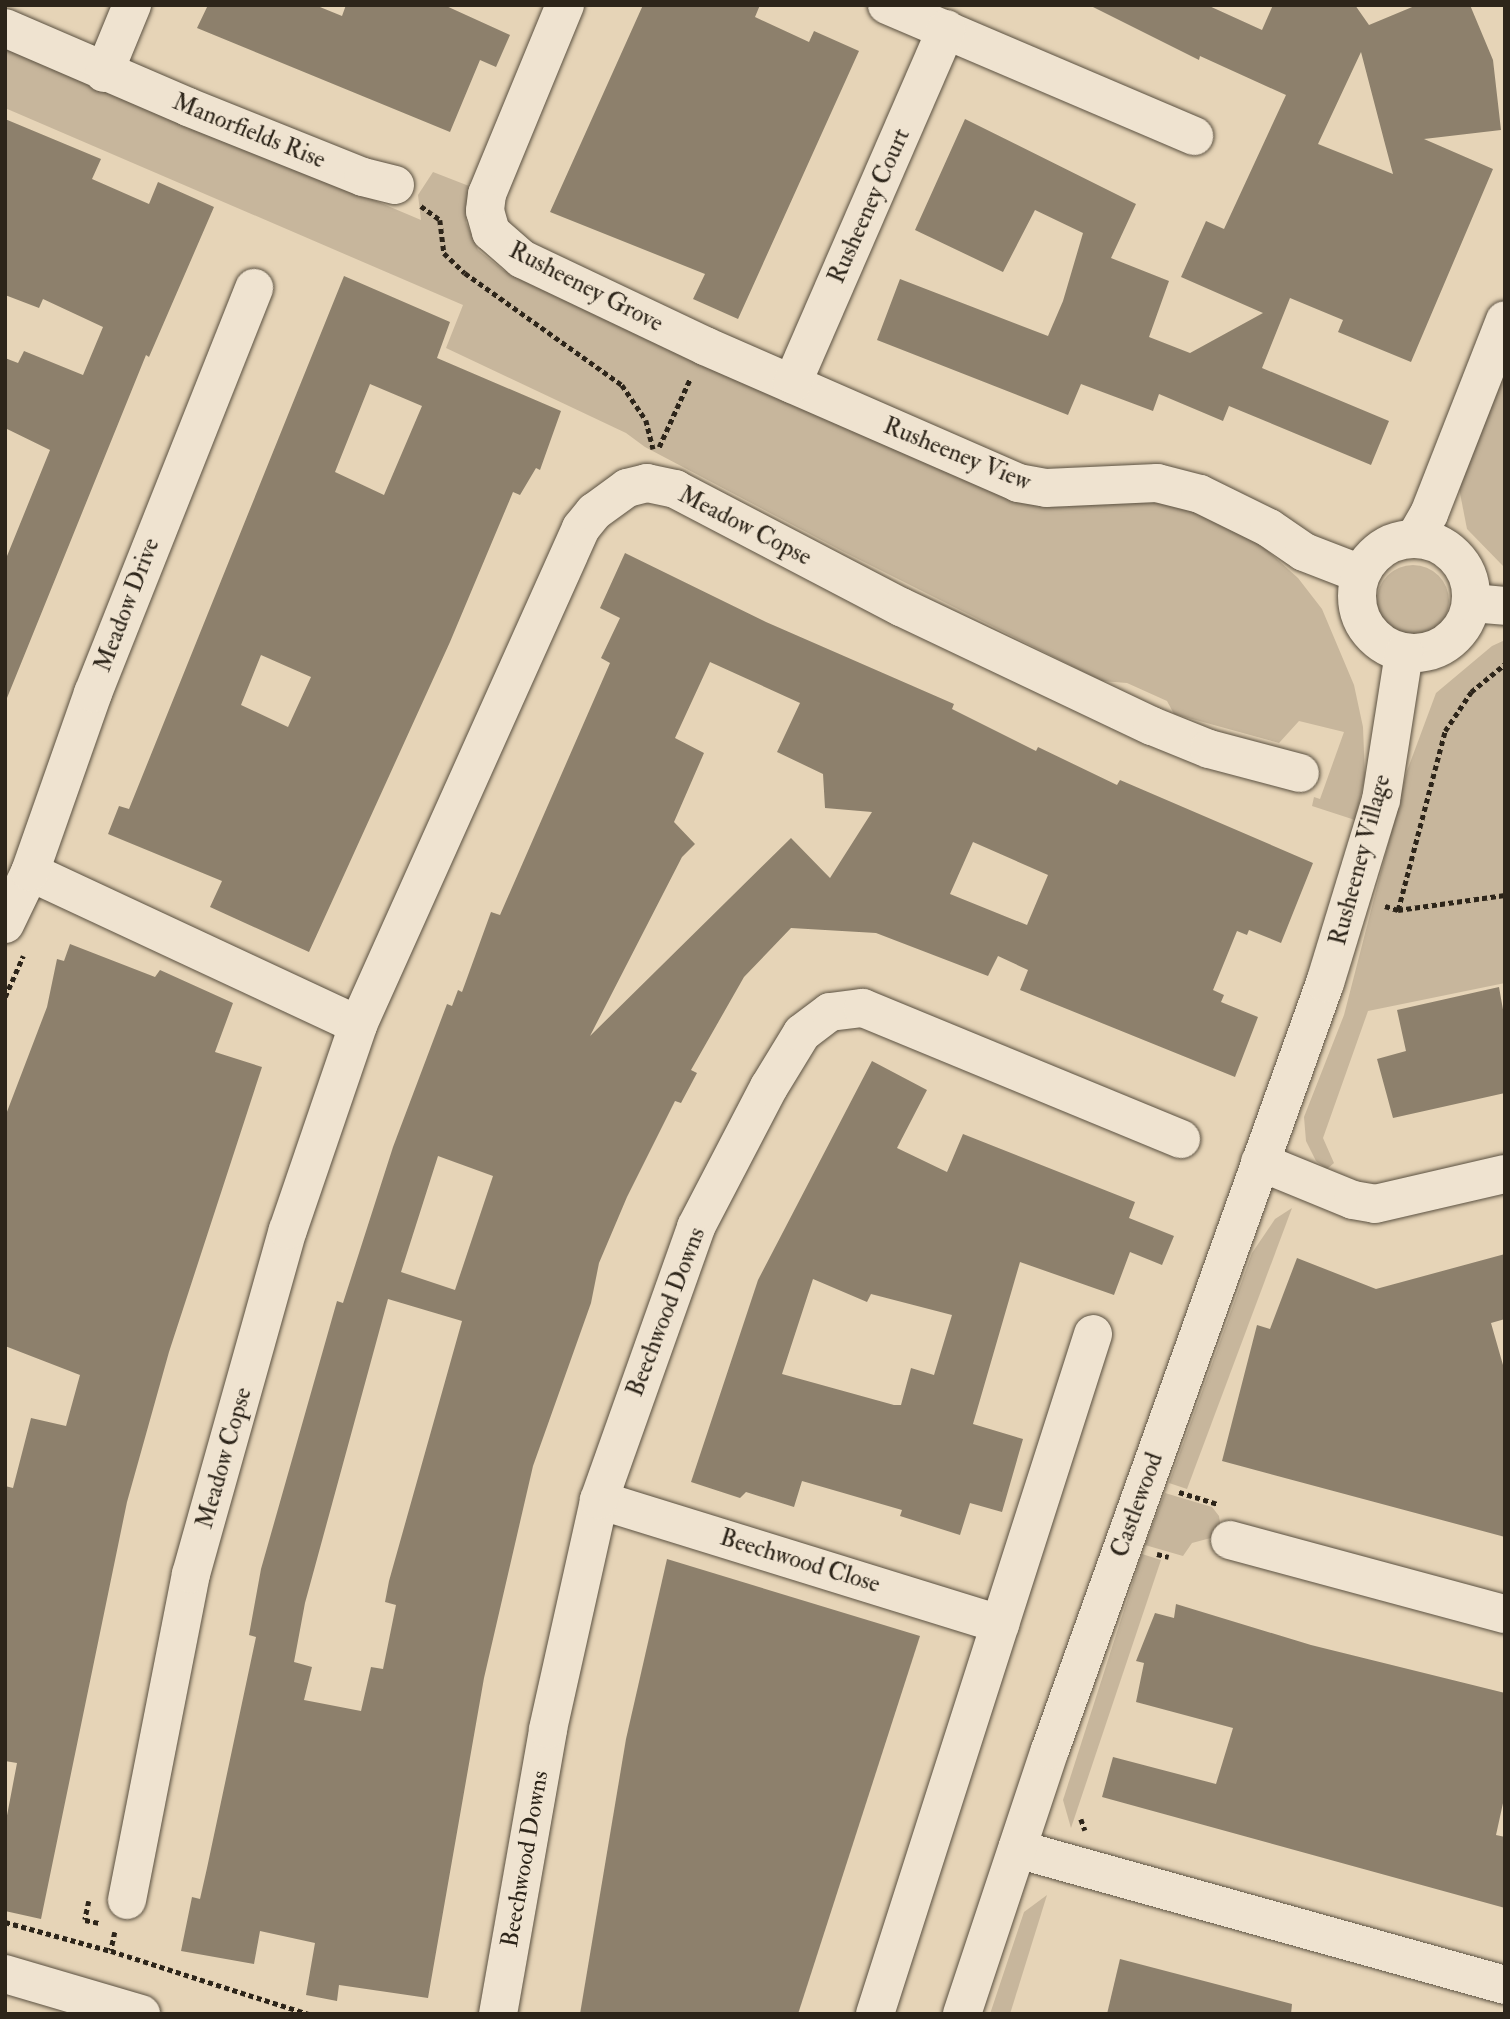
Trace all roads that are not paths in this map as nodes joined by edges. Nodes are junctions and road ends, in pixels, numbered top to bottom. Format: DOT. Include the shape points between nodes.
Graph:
graph roads {
  1 [pos="132,5"];
  2 [pos="565,5"];
  3 [pos="887,5"];
  4 [pos="5,28"];
  5 [pos="946,29"];
  6 [pos="104,73"];
  7 [pos="1194,136"];
  8 [pos="406,193"];
  9 [pos="254,288"];
  10 [pos="1505,320"];
  11 [pos="792,384"];
  12 [pos="1415,538"];
  13 [pos="1361,574"];
  14 [pos="1488,604"];
  15 [pos="1404,653"];
  16 [pos="1300,773"];
  17 [pos="30,872"];
  18 [pos="15,937"];
  19 [pos="1325,983"];
  20 [pos="358,1025"];
  21 [pos="1181,1139"];
  22 [pos="1260,1162"];
  23 [pos="1505,1174"];
  24 [pos="1093,1335"];
  25 [pos="599,1500"];
  26 [pos="1228,1523"];
  27 [pos="1505,1614"];
  28 [pos="1000,1624"];
  29 [pos="1017,1849"];
  30 [pos="127,1900"];
  31 [pos="5,1974"];
  32 [pos="1505,1986"];
  33 [pos="141,2014"];
  34 [pos="498,2014"];
  35 [pos="876,2014"];
  36 [pos="962,2014"];
  1 -- 6 [label="street"];
  2 -- 11 [label="street, Rusheeney Grove" via="487,194 485,212 491,232 522,259"];
  3 -- 5 [label="street"];
  4 -- 6 [label="street, Manorfields Rise"];
  5 -- 7 [label="street"];
  5 -- 11 [label="street, Rusheeney Court"];
  6 -- 8 [label="street, Manorfields Rise"];
  9 -- 17 [label="street, Meadow Drive" via="93,693"];
  10 -- 12 [label="street" via="1429,514"];
  11 -- 13 [label="street, Rusheeney View" via="1018,483 1046,488 1157,483 1200,494 1269,528 1313,557"];
  12 -- 13 [label="street" via="1383,548"];
  12 -- 14 [label="street" via="1434,542 1457,559"];
  13 -- 15 [label="street" via="1358,608 1363,624 1374,638"];
  14 -- 15 [label="street" via="1441,648"];
  15 -- 19 [label="street, Rusheeney Village" via="1381,800"];
  16 -- 20 [label="street, Meadow Copse" via="1163,731 901,607 675,489 647,483 627,488 608,498 582,528"];
  17 -- 18 [label="street, Meadow Drive"];
  17 -- 20 [label="street"];
  19 -- 22 [label="street, Castlewood"];
  20 -- 30 [label="street, Meadow Copse" via="288,1230 191,1574"];
  21 -- 25 [label="street, Beechwood Downs" via="863,1008 825,1015 788,1052 696,1227"];
  22 -- 23 [label="street" via="1353,1200 1375,1204"];
  22 -- 29 [label="street, Castlewood"];
  24 -- 28 [label="street"];
  25 -- 28 [label="street, Beechwood Close"];
  25 -- 34 [label="street, Beechwood Downs" via="548,1728"];
  26 -- 27 [label="street"];
  28 -- 35 [label="street"];
  29 -- 32 [label="street"];
  29 -- 36 [label="street, Castlewood"];
  31 -- 33 [label="street"];
}
